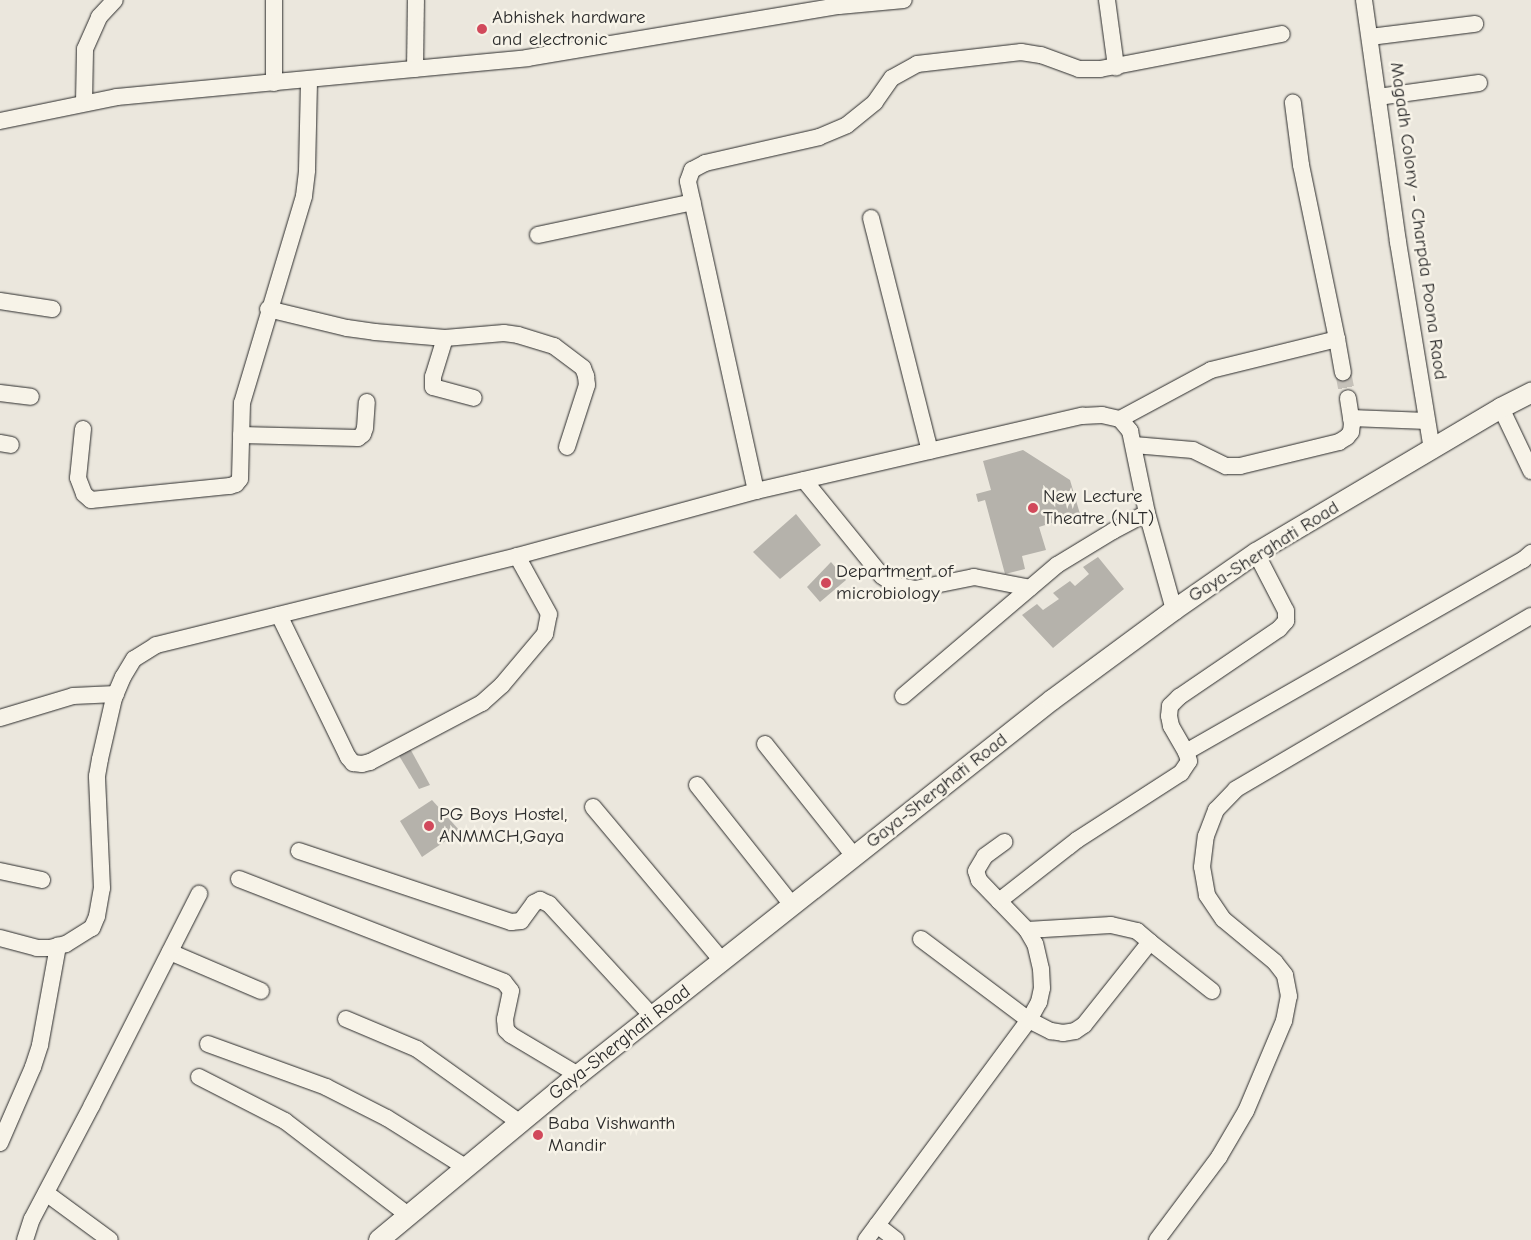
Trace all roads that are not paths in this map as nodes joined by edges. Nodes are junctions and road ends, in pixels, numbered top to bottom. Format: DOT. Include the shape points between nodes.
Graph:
graph roads {
  1 [pos="115,0"];
  2 [pos="274,0"];
  3 [pos="416,0"];
  4 [pos="820,0"];
  5 [pos="904,0"];
  6 [pos="1107,0"];
  7 [pos="1364,0"];
  8 [pos="839,6"];
  9 [pos="1475,24"];
  10 [pos="1282,34"];
  11 [pos="1370,36"];
  12 [pos="1116,67"];
  13 [pos="415,69"];
  14 [pos="309,80"];
  15 [pos="274,83"];
  16 [pos="1479,83"];
  17 [pos="1378,97"];
  18 [pos="84,102"];
  19 [pos="1293,103"];
  20 [pos="0,121"];
  21 [pos="693,202"];
  22 [pos="871,218"];
  23 [pos="538,235"];
  24 [pos="0,301"];
  25 [pos="52,309"];
  26 [pos="268,309"];
  27 [pos="445,338"];
  28 [pos="1337,339"];
  29 [pos="1343,372"];
  30 [pos="0,393"];
  31 [pos="1531,393"];
  32 [pos="31,397"];
  33 [pos="474,398"];
  34 [pos="1348,398"];
  35 [pos="367,402"];
  36 [pos="1501,408"];
  37 [pos="1351,418"];
  38 [pos="1120,419"];
  39 [pos="1427,421"];
  40 [pos="83,429"];
  41 [pos="241,435"];
  42 [pos="1134,445"];
  43 [pos="567,447"];
  44 [pos="1432,449"];
  45 [pos="930,451"];
  46 [pos="1531,471"];
  47 [pos="804,480"];
  48 [pos="756,491"];
  49 [pos="1148,513"];
  50 [pos="1256,553"];
  51 [pos="1531,553"];
  52 [pos="517,556"];
  53 [pos="1030,588"];
  54 [pos="1174,610"];
  55 [pos="279,615"];
  56 [pos="1531,616"];
  57 [pos="116,694"];
  58 [pos="904,696"];
  59 [pos="0,718"];
  60 [pos="765,744"];
  61 [pos="1186,752"];
  62 [pos="697,785"];
  63 [pos="593,806"];
  64 [pos="1004,842"];
  65 [pos="298,851"];
  66 [pos="854,856"];
  67 [pos="0,871"];
  68 [pos="239,879"];
  69 [pos="42,880"];
  70 [pos="199,894"];
  71 [pos="999,901"];
  72 [pos="793,906"];
  73 [pos="1027,930"];
  74 [pos="0,938"];
  75 [pos="921,939"];
  76 [pos="1150,942"];
  77 [pos="58,946"];
  78 [pos="170,952"];
  79 [pos="723,962"];
  80 [pos="262,991"];
  81 [pos="1212,991"];
  82 [pos="652,1016"];
  83 [pos="346,1019"];
  84 [pos="1029,1020"];
  85 [pos="208,1044"];
  86 [pos="578,1075"];
  87 [pos="199,1077"];
  88 [pos="520,1122"];
  89 [pos="0,1143"];
  90 [pos="466,1168"];
  91 [pos="46,1193"];
  92 [pos="408,1215"];
  93 [pos="877,1225"];
  94 [pos="25,1240"];
  95 [pos="110,1240"];
  96 [pos="379,1240"];
  97 [pos="866,1240"];
  98 [pos="896,1240"];
  99 [pos="1157,1240"];
  1 -- 18 [label="street" via="99,17 85,49"];
  2 -- 15 [label="street"];
  3 -- 13 [label="street"];
  4 -- 8 [label="street"];
  5 -- 8 [label="street"];
  6 -- 12 [label="street"];
  7 -- 11 [label="street, Magadh Colony - Charpda Poona Raod"];
  8 -- 13 [label="street" via="527,58"];
  9 -- 11 [label="street"];
  10 -- 12 [label="street"];
  11 -- 17 [label="street, Magadh Colony - Charpda Poona Raod"];
  12 -- 21 [label="street" via="1078,69 1041,55 1020,52 917,64 892,78 876,102 848,125 819,137 705,163 692,170 688,181"];
  13 -- 14 [label="street"];
  14 -- 15 [label="street"];
  14 -- 26 [label="street" via="304,196"];
  15 -- 18 [label="street"];
  16 -- 17 [label="street"];
  17 -- 39 [label="street, Magadh Colony - Charpda Poona Raod"];
  18 -- 20 [label="street"];
  19 -- 28 [label="street" via="1301,165"];
  21 -- 23 [label="street"];
  21 -- 48 [label="street"];
  22 -- 45 [label="street"];
  24 -- 25 [label="street"];
  26 -- 27 [label="street" via="347,328"];
  26 -- 41 [label="street" via="242,403"];
  27 -- 33 [label="street" via="433,387"];
  27 -- 43 [label="street" via="518,334 554,346 583,368 587,385"];
  28 -- 29 [label="street"];
  28 -- 38 [label="street" via="1211,370"];
  30 -- 32 [label="street"];
  31 -- 36 [label="main road, Gaya-Sherghati Road"];
  34 -- 37 [label="street"];
  35 -- 41 [label="street" via="365,428 358,438"];
  36 -- 44 [label="main road, Gaya-Sherghati Road"];
  36 -- 46 [label="street"];
  37 -- 39 [label="street"];
  37 -- 42 [label="street" via="1351,432 1339,442 1240,466 1221,465 1192,450"];
  38 -- 42 [label="street" via="1130,431"];
  38 -- 45 [label="street" via="1102,415 1082,416"];
  39 -- 44 [label="street, Magadh Colony - Charpda Poona Raod"];
  40 -- 41 [label="street" via="78,478 84,494 91,500 236,484 242,472"];
  42 -- 49 [label="street"];
  44 -- 50 [label="main road, Gaya-Sherghati Road"];
  45 -- 47 [label="street"];
  47 -- 48 [label="street"];
  47 -- 53 [label="street" via="882,576 895,585 915,589 974,577"];
  48 -- 52 [label="street"];
  49 -- 53 [label="street" via="1057,564"];
  49 -- 54 [label="street"];
  50 -- 54 [label="main road, Gaya-Sherghati Road"];
  50 -- 61 [label="street" via="1286,611 1286,621 1170,706 1171,726"];
  51 -- 61 [label="street"];
  52 -- 55 [label="street"];
  52 -- 55 [label="street" via="549,614 545,634 502,685 482,703 362,764 353,763 348,757"];
  53 -- 58 [label="street"];
  54 -- 66 [label="main road, Gaya-Sherghati Road" via="1052,700"];
  55 -- 57 [label="street" via="145,650 134,659"];
  56 -- 99 [label="street" via="1236,789 1216,810 1206,836 1202,867 1207,895 1223,919 1275,962 1285,975 1289,996 1284,1021 1246,1111 1219,1157"];
  57 -- 59 [label="street" via="73,696"];
  57 -- 77 [label="street" via="97,776 102,888 97,916 92,928 82,936"];
  60 -- 66 [label="street"];
  61 -- 71 [label="street" via="1189,761 1181,773 1077,840"];
  62 -- 72 [label="street"];
  63 -- 79 [label="street"];
  64 -- 71 [label="street" via="985,856 976,871 979,880"];
  65 -- 82 [label="street" via="512,922 521,921 540,900 549,904"];
  66 -- 72 [label="main road, Gaya-Sherghati Road"];
  67 -- 69 [label="street"];
  68 -- 86 [label="street" via="504,982 511,991 506,1030"];
  70 -- 78 [label="street"];
  71 -- 73 [label="street"];
  72 -- 79 [label="main road, Gaya-Sherghati Road"];
  73 -- 76 [label="street" via="1111,925 1137,931"];
  73 -- 84 [label="street" via="1035,944 1042,988"];
  74 -- 77 [label="street" via="37,948"];
  75 -- 84 [label="street"];
  76 -- 81 [label="street"];
  76 -- 84 [label="street" via="1084,1025 1075,1031 1050,1031"];
  77 -- 89 [label="street" via="40,1045"];
  78 -- 80 [label="street"];
  78 -- 91 [label="street"];
  79 -- 82 [label="main road, Gaya-Sherghati Road"];
  82 -- 86 [label="main road, Gaya-Sherghati Road"];
  83 -- 88 [label="street" via="417,1049"];
  84 -- 93 [label="street"];
  85 -- 90 [label="street" via="342,1095 387,1118"];
  86 -- 88 [label="main road, Gaya-Sherghati Road"];
  87 -- 92 [label="street" via="285,1121"];
  88 -- 90 [label="main road, Gaya-Sherghati Road"];
  90 -- 92 [label="main road, Gaya-Sherghati Road"];
  91 -- 94 [label="street" via="27,1228"];
  91 -- 95 [label="street"];
  92 -- 96 [label="main road, Gaya-Sherghati Road"];
  93 -- 97 [label="street"];
  93 -- 98 [label="street"];
}
